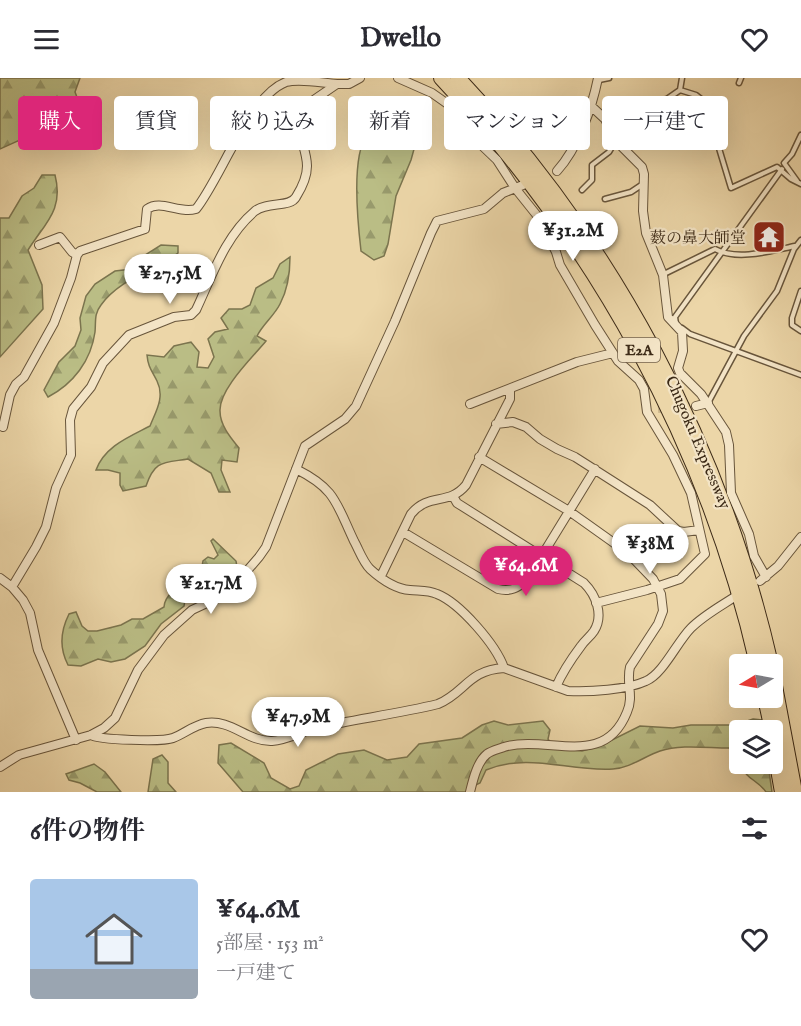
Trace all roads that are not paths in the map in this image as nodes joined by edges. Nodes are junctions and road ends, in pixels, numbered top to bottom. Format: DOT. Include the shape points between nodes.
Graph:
graph roads {
  1 [pos="360,78"];
  2 [pos="398,78"];
  3 [pos="441,78"];
  4 [pos="458,78"];
  5 [pos="609,78"];
  6 [pos="682,78"];
  7 [pos="598,79"];
  8 [pos="336,84"];
  9 [pos="680,90"];
  10 [pos="671,96"];
  11 [pos="591,106"];
  12 [pos="602,119"];
  13 [pos="801,135"];
  14 [pos="610,150"];
  15 [pos="625,150"];
  16 [pos="782,170"];
  17 [pos="557,171"];
  18 [pos="644,183"];
  19 [pos="800,184"];
  20 [pos="519,186"];
  21 [pos="582,190"];
  22 [pos="605,199"];
  23 [pos="801,240"];
  24 [pos="39,245"];
  25 [pos="796,246"];
  26 [pos="721,254"];
  27 [pos="77,255"];
  28 [pos="663,274"];
  29 [pos="801,291"];
  30 [pos="677,326"];
  31 [pos="801,331"];
  32 [pos="736,351"];
  33 [pos="613,353"];
  34 [pos="801,375"];
  35 [pos="510,390"];
  36 [pos="708,403"];
  37 [pos="470,404"];
  38 [pos="696,406"];
  39 [pos="658,409"];
  40 [pos="647,412"];
  41 [pos="496,424"];
  42 [pos="3,427"];
  43 [pos="480,457"];
  44 [pos="296,469"];
  45 [pos="596,469"];
  46 [pos="453,496"];
  47 [pos="569,511"];
  48 [pos="699,530"];
  49 [pos="403,532"];
  50 [pos="801,537"];
  51 [pos="542,555"];
  52 [pos="381,576"];
  53 [pos="0,578"];
  54 [pos="658,586"];
  55 [pos="12,587"];
  56 [pos="733,598"];
  57 [pos="596,603"];
  58 [pos="755,654"];
  59 [pos="768,654"];
  60 [pos="504,668"];
  61 [pos="631,686"];
  62 [pos="556,687"];
  63 [pos="779,708"];
  64 [pos="91,735"];
  65 [pos="76,740"];
  66 [pos="0,767"];
  67 [pos="779,774"];
  68 [pos="470,792"];
  69 [pos="782,792"];
  70 [pos="795,792"];
  1 -- 8 [label="street" via="349,84"];
  2 -- 20 [label="street" via="449,105"];
  3 -- 58 [label="highway, Chugoku Expressway / E2A" via="542,198 637,346 705,495"];
  4 -- 59 [label="highway, Chugoku Expressway / E2A" via="567,209 644,332 693,428 722,500 752,588"];
  5 -- 7 [label="lane"];
  6 -- 9 [label="lane"];
  7 -- 11 [label="street"];
  8 -- 27 [label="street" via="294,80 278,86 238,136 196,209 152,206 147,209 145,229"];
  8 -- 55 [label="street" via="308,102 298,115 307,166 296,198 255,211 227,244 196,310 129,335 103,363 91,387 73,409 70,454 46,527"];
  9 -- 10 [label="lane"];
  9 -- 16 [label="lane" via="696,94 705,102 731,188 777,167"];
  11 -- 12 [label="street"];
  11 -- 17 [label="street" via="565,163"];
  13 -- 19 [label="lane" via="784,164"];
  14 -- 21 [label="lane" via="592,165 592,180"];
  15 -- 18 [label="street" via="642,167"];
  16 -- 19 [label="lane"];
  16 -- 26 [label="lane"];
  18 -- 22 [label="lane" via="631,192"];
  18 -- 28 [label="street" via="646,233"];
  20 -- 33 [label="street" via="539,218 560,265"];
  20 -- 44 [label="street" via="484,209 438,221 356,406 345,419 305,446"];
  23 -- 25 [label="lane"];
  24 -- 27 [label="street" via="60,237"];
  25 -- 26 [label="lane"];
  25 -- 32 [label="lane" via="777,291"];
  26 -- 28 [label="lane" via="715,249"];
  26 -- 30 [label="lane" via="675,317"];
  27 -- 42 [label="street" via="54,323 10,394"];
  28 -- 30 [label="street" via="668,317"];
  29 -- 31 [label="lane" via="792,325"];
  30 -- 32 [label="lane"];
  30 -- 36 [label="street" via="683,340 680,373"];
  32 -- 34 [label="lane"];
  32 -- 36 [label="lane"];
  33 -- 35 [label="street" via="577,362"];
  33 -- 40 [label="street" via="639,380"];
  35 -- 37 [label="street"];
  35 -- 41 [label="street" via="510,399"];
  36 -- 38 [label="street"];
  36 -- 50 [label="street" via="726,432 731,493 763,579"];
  39 -- 40 [label="street"];
  40 -- 48 [label="street" via="685,477"];
  41 -- 43 [label="street"];
  41 -- 45 [label="street" via="519,423"];
  43 -- 46 [label="street" via="465,485"];
  43 -- 47 [label="street"];
  44 -- 52 [label="street" via="328,489 363,559"];
  44 -- 64 [label="street" via="259,557 229,591 192,610 164,635 138,670 115,718"];
  45 -- 47 [label="street"];
  45 -- 48 [label="street" via="650,505 678,531"];
  46 -- 49 [label="street" via="426,501 417,507"];
  46 -- 51 [label="street"];
  47 -- 51 [label="street"];
  47 -- 54 [label="street" via="628,553"];
  48 -- 54 [label="street" via="705,554 680,579"];
  49 -- 51 [label="street" via="507,591 527,579"];
  49 -- 52 [label="street"];
  51 -- 57 [label="street" via="584,583"];
  52 -- 60 [label="street" via="399,588 439,594 454,604 475,625"];
  53 -- 55 [label="street"];
  54 -- 57 [label="street"];
  54 -- 61 [label="street" via="663,611 630,667"];
  55 -- 65 [label="street" via="30,613 38,650"];
  56 -- 61 [label="street" via="693,626 648,681"];
  57 -- 62 [label="street" via="596,629"];
  60 -- 62 [label="street"];
  60 -- 64 [label="street" via="473,677 438,704 306,730 280,740 256,738 219,723 206,723 159,741 97,739"];
  61 -- 62 [label="street" via="579,692"];
  61 -- 68 [label="street" via="627,714 606,740 590,747 532,744 496,750 487,754"];
  63 -- 70 [label="highway"];
  64 -- 65 [label="street"];
  65 -- 66 [label="street" via="19,755"];
  67 -- 69 [label="highway"];
}
